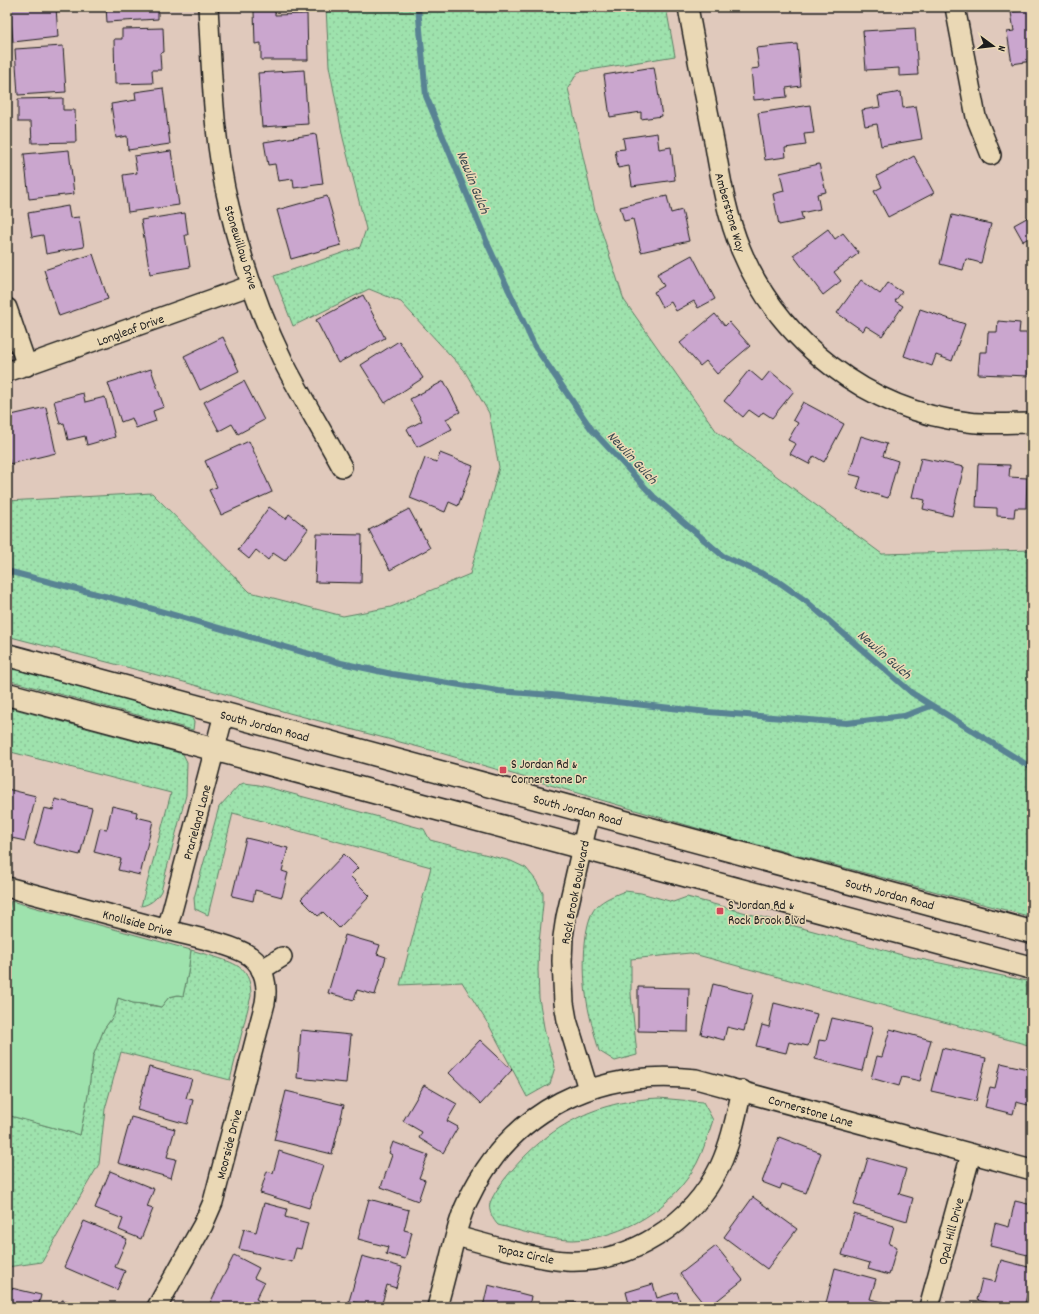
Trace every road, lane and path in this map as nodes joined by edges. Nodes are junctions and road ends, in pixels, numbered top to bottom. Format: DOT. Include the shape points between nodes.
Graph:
graph roads {
  1 [pos="208,7"];
  2 [pos="688,7"];
  3 [pos="955,7"];
  4 [pos="991,154"];
  5 [pos="252,285"];
  6 [pos="7,308"];
  7 [pos="27,366"];
  8 [pos="7,372"];
  9 [pos="1032,423"];
  10 [pos="342,467"];
  11 [pos="7,655"];
  12 [pos="7,694"];
  13 [pos="224,714"];
  14 [pos="215,750"];
  15 [pos="590,812"];
  16 [pos="582,848"];
  17 [pos="7,887"];
  18 [pos="167,930"];
  19 [pos="1032,932"];
  20 [pos="282,957"];
  21 [pos="1032,968"];
  22 [pos="261,970"];
  23 [pos="588,1089"];
  24 [pos="742,1090"];
  25 [pos="971,1154"];
  26 [pos="1032,1170"];
  27 [pos="456,1236"];
  28 [pos="157,1307"];
  29 [pos="437,1307"];
  30 [pos="929,1307"];
  1 -- 5 [label="street, Stonewillow Drive" via="218,148 229,206"];
  2 -- 9 [label="street, Amberstone Way" via="723,190 734,232 758,283 787,326 842,374 905,407 967,422"];
  3 -- 4 [label="street" via="976,117"];
  5 -- 7 [label="street, Longleaf Drive"];
  5 -- 10 [label="street, Stonewillow Drive" via="284,364"];
  6 -- 7 [label="street"];
  7 -- 8 [label="street, Longleaf Drive"];
  11 -- 13 [label="main road, South Jordan Road"];
  12 -- 14 [label="main road"];
  13 -- 14 [label="street, Prarieland Lane"];
  13 -- 15 [label="main road, South Jordan Road"];
  14 -- 16 [label="main road"];
  14 -- 18 [label="street, Prarieland Lane"];
  15 -- 16 [label="street, Rock Brook Boulevard"];
  15 -- 19 [label="main road, South Jordan Road"];
  16 -- 21 [label="main road"];
  16 -- 23 [label="street, Rock Brook Boulevard" via="566,917 562,961 567,1020"];
  17 -- 18 [label="street, Knollside Drive"];
  18 -- 22 [label="street, Knollside Drive" via="241,951 251,956"];
  20 -- 22 [label="street"];
  22 -- 28 [label="street, Moorside Drive" via="266,981 265,1003 213,1202"];
  23 -- 24 [label="street, Cornerstone Lane" via="622,1080 670,1076 696,1079"];
  23 -- 27 [label="street, Cornerstone Lane" via="555,1104 532,1119 506,1144 491,1162 467,1202"];
  24 -- 25 [label="street, Cornerstone Lane"];
  24 -- 27 [label="street, Topaz Circle" via="726,1151 704,1194 670,1227 631,1250 597,1259 564,1261 530,1256"];
  25 -- 26 [label="street, Cornerstone Lane"];
  25 -- 30 [label="street, Opal Hill Drive"];
  27 -- 29 [label="street, Cornerstone Lane"];
}
